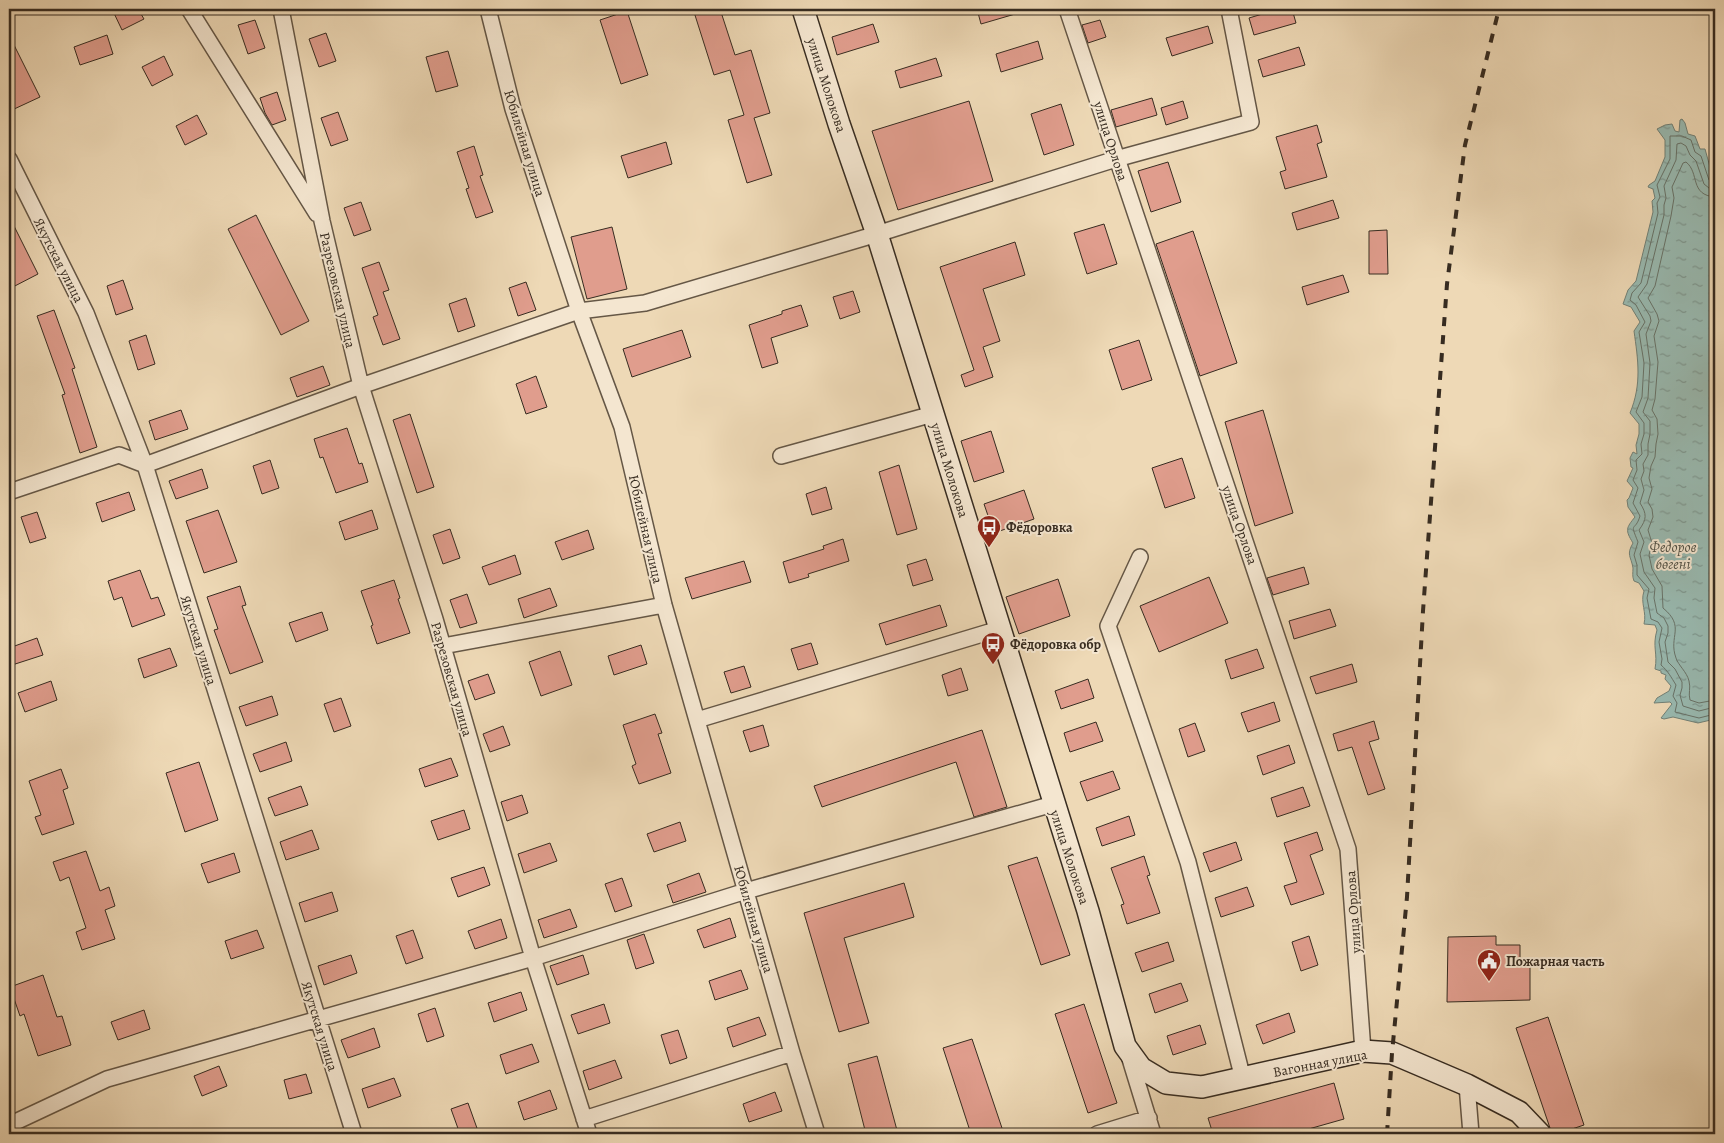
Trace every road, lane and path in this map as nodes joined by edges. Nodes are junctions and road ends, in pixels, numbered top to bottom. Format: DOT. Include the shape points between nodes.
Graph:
graph roads {
  1 [pos="189,9"];
  2 [pos="281,9"];
  3 [pos="488,9"];
  4 [pos="803,9"];
  5 [pos="1067,9"];
  6 [pos="1229,9"];
  7 [pos="1116,158"];
  8 [pos="9,159"];
  9 [pos="322,221"];
  10 [pos="877,234"];
  11 [pos="579,311"];
  12 [pos="361,386"];
  13 [pos="932,414"];
  14 [pos="781,456"];
  15 [pos="145,465"];
  16 [pos="9,492"];
  17 [pos="1140,557"];
  18 [pos="664,605"];
  19 [pos="999,629"];
  20 [pos="443,646"];
  21 [pos="697,720"];
  22 [pos="1053,804"];
  23 [pos="746,891"];
  24 [pos="533,958"];
  25 [pos="318,1018"];
  26 [pos="1125,1046"];
  27 [pos="1363,1051"];
  28 [pos="792,1053"];
  29 [pos="1242,1079"];
  30 [pos="1467,1085"];
  31 [pos="1150,1118"];
  32 [pos="584,1120"];
  33 [pos="9,1125"];
  34 [pos="354,1134"];
  35 [pos="589,1134"];
  36 [pos="817,1134"];
  37 [pos="1097,1134"];
  38 [pos="1153,1134"];
  39 [pos="1471,1134"];
  40 [pos="1540,1134"];
  1 -- 9 [label="street, Разрезовская улица"];
  2 -- 9 [label="street, Разрезовская улица"];
  3 -- 11 [label="street, Юбилейная улица" via="513,109"];
  4 -- 10 [label="street, улица Молокова"];
  5 -- 7 [label="street, улица Орлова"];
  6 -- 7 [label="street" via="1251,122"];
  7 -- 10 [label="street"];
  7 -- 27 [label="street, улица Орлова" via="1348,849"];
  8 -- 15 [label="street, Якутская улица" via="86,313"];
  9 -- 12 [label="street, Разрезовская улица"];
  10 -- 11 [label="street" via="645,303"];
  10 -- 13 [label="street, улица Молокова"];
  11 -- 12 [label="street"];
  11 -- 18 [label="street, Юбилейная улица" via="622,427"];
  12 -- 15 [label="street"];
  12 -- 20 [label="street, Разрезовская улица"];
  13 -- 14 [label="street"];
  13 -- 19 [label="street, улица Молокова"];
  15 -- 16 [label="street" via="119,455"];
  15 -- 25 [label="street, Якутская улица"];
  17 -- 29 [label="street" via="1108,626 1188,862"];
  18 -- 20 [label="street"];
  18 -- 21 [label="street, Юбилейная улица"];
  19 -- 21 [label="street"];
  19 -- 22 [label="street, улица Молокова"];
  20 -- 24 [label="street, Разрезовская улица"];
  21 -- 23 [label="street, Юбилейная улица"];
  22 -- 23 [label="street"];
  22 -- 26 [label="street, улица Молокова" via="1098,945"];
  23 -- 24 [label="street"];
  23 -- 28 [label="street, Юбилейная улица"];
  24 -- 25 [label="street"];
  24 -- 32 [label="street, Разрезовская улица"];
  25 -- 33 [label="street" via="107,1079"];
  25 -- 34 [label="street, Якутская улица"];
  26 -- 29 [label="street, Вагонная улица" via="1141,1068 1166,1083 1202,1087"];
  26 -- 31 [label="street, улица Молокова"];
  27 -- 29 [label="street, Вагонная улица"];
  27 -- 30 [label="street, Вагонная улица" via="1392,1054"];
  28 -- 32 [label="street"];
  28 -- 36 [label="street, Юбилейная улица"];
  30 -- 39 [label="street"];
  30 -- 40 [label="street, Вагонная улица" via="1519,1112"];
  31 -- 37 [label="street"];
  31 -- 38 [label="street, улица Молокова"];
  32 -- 35 [label="street, Разрезовская улица"];
}
